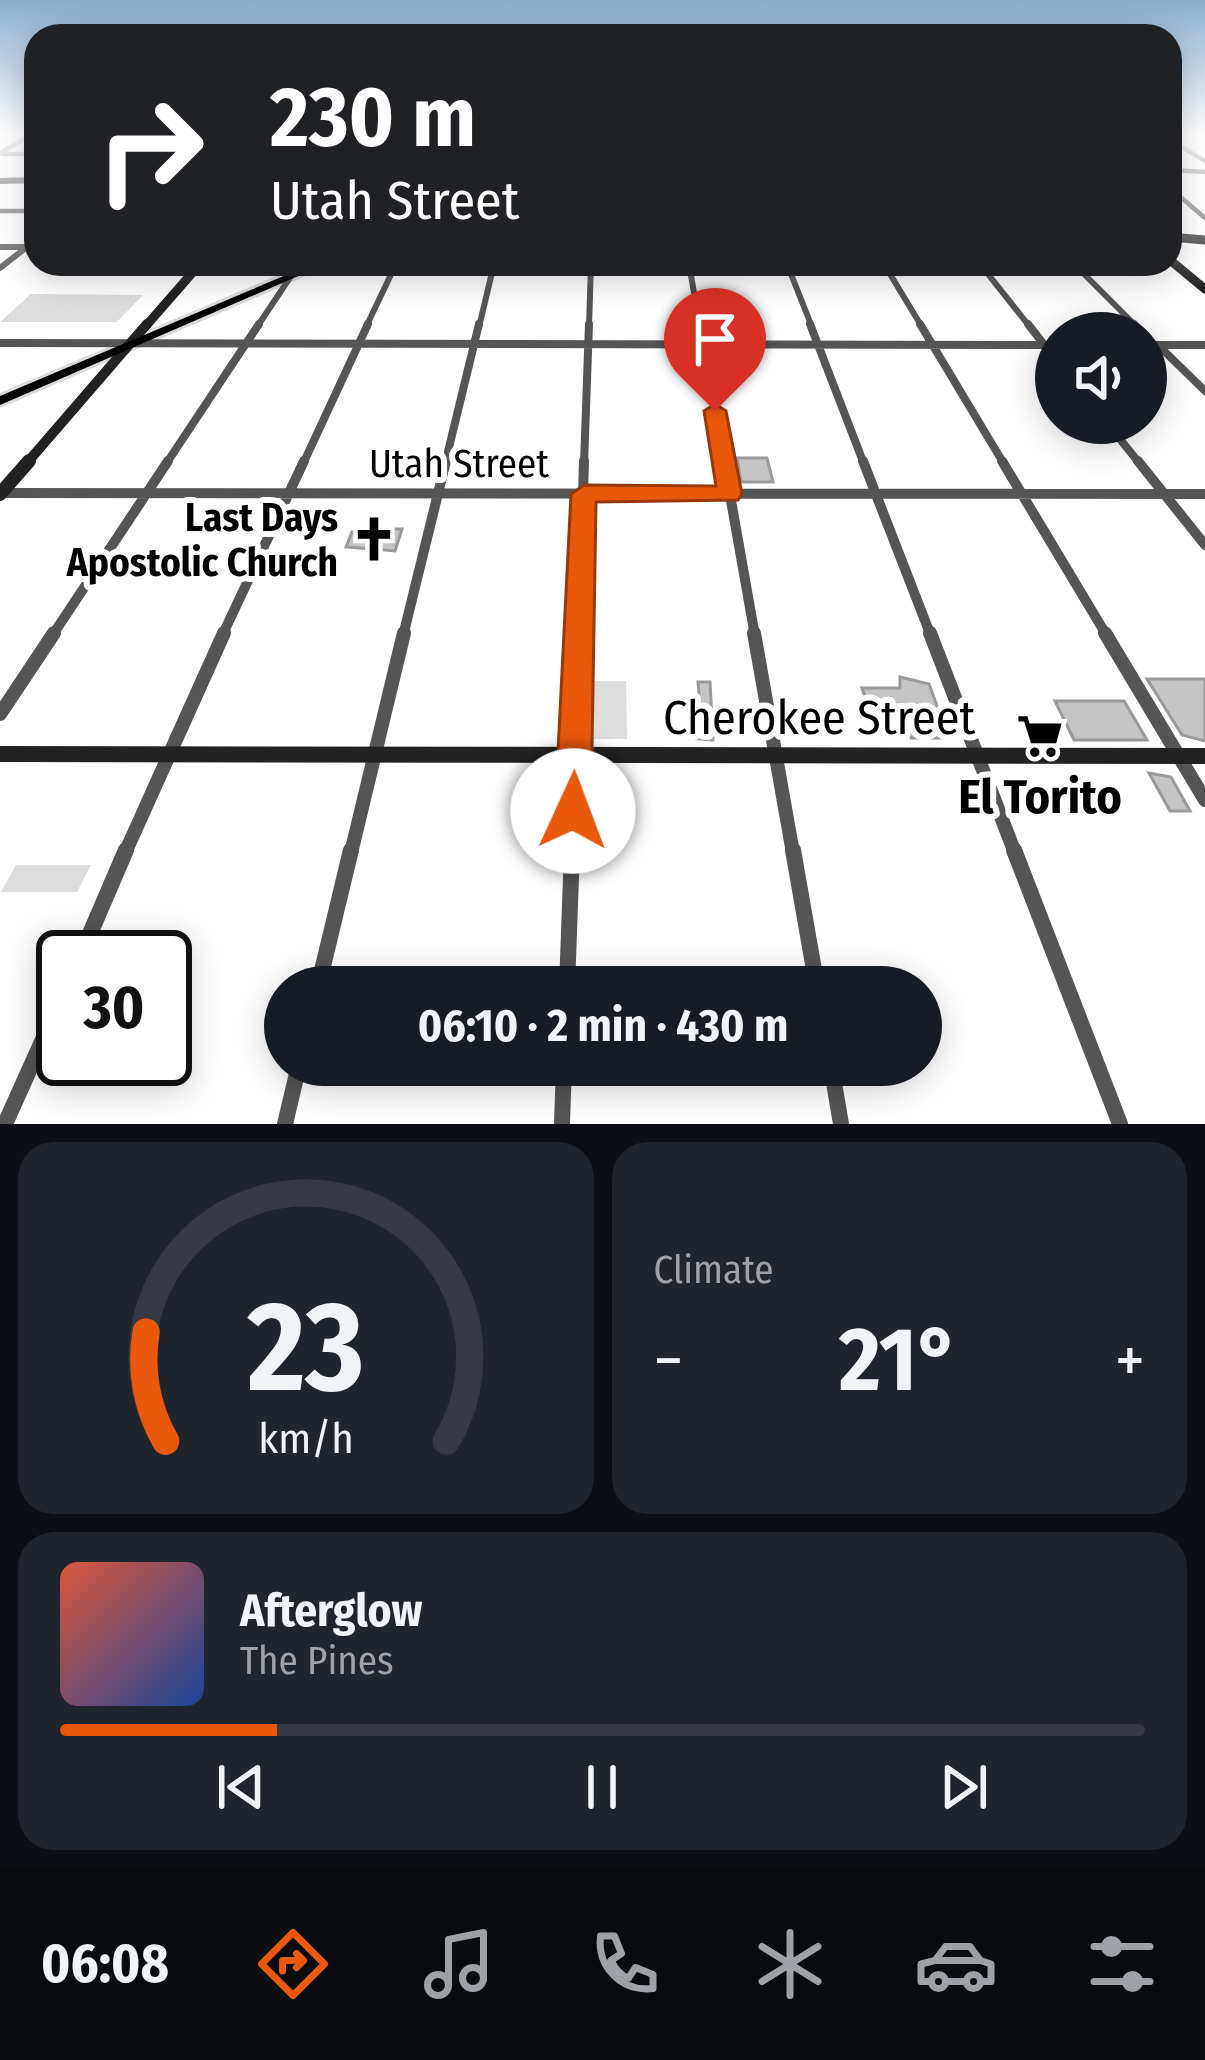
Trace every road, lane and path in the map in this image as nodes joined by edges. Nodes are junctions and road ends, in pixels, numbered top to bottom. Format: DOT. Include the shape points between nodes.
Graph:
graph roads {
  1 [pos="1182,196"];
  2 [pos="1182,201"];
  3 [pos="1189,201"];
  4 [pos="1205,203"];
  5 [pos="1205,218"];
  6 [pos="190,276"];
  7 [pos="291,276"];
  8 [pos="390,276"];
  9 [pos="491,276"];
  10 [pos="591,276"];
  11 [pos="691,276"];
  12 [pos="792,276"];
  13 [pos="891,276"];
  14 [pos="989,276"];
  15 [pos="1086,276"];
  16 [pos="1121,312"];
  17 [pos="1035,334"];
  18 [pos="1167,342"];
  19 [pos="0,343"];
  20 [pos="131,343"];
  21 [pos="246,344"];
  22 [pos="359,344"];
  23 [pos="475,344"];
  24 [pos="589,344"];
  25 [pos="703,344"];
  26 [pos="818,344"];
  27 [pos="932,344"];
  28 [pos="1035,345"];
  29 [pos="1205,345"];
  30 [pos="1167,356"];
  31 [pos="1205,391"];
  32 [pos="0,401"];
  33 [pos="1124,444"];
  34 [pos="0,493"];
  35 [pos="147,493"];
  36 [pos="291,493"];
  37 [pos="438,493"];
  38 [pos="584,494"];
  39 [pos="729,494"];
  40 [pos="876,494"];
  41 [pos="1022,494"];
  42 [pos="1164,494"];
  43 [pos="1205,494"];
  44 [pos="1205,545"];
  45 [pos="0,714"];
  46 [pos="0,754"];
  47 [pos="167,754"];
  48 [pos="375,755"];
  49 [pos="574,755"];
  50 [pos="776,755"];
  51 [pos="977,756"];
  52 [pos="1179,756"];
  53 [pos="1205,756"];
  54 [pos="1205,800"];
  55 [pos="92,930"];
  56 [pos="323,966"];
  57 [pos="568,966"];
  58 [pos="813,966"];
  59 [pos="36,1055"];
  60 [pos="294,1086"];
  61 [pos="563,1086"];
  62 [pos="835,1086"];
  63 [pos="5,1124"];
  64 [pos="285,1124"];
  65 [pos="562,1124"];
  66 [pos="841,1124"];
  67 [pos="1120,1124"];
  1 -- 3 [label="street"];
  2 -- 3 [label="street"];
  3 -- 4 [label="street"];
  3 -- 5 [label="street"];
  6 -- 20 [label="street"];
  7 -- 20 [label="main road"];
  7 -- 21 [label="street"];
  8 -- 22 [label="street"];
  9 -- 23 [label="street"];
  10 -- 24 [label="street"];
  11 -- 25 [label="street"];
  12 -- 26 [label="street"];
  13 -- 27 [label="street"];
  14 -- 17 [label="street"];
  15 -- 16 [label="street"];
  18 -- 29 [label="street"];
  19 -- 20 [label="street"];
  20 -- 21 [label="street"];
  20 -- 32 [label="main road"];
  20 -- 34 [label="street"];
  21 -- 22 [label="street"];
  21 -- 35 [label="street"];
  22 -- 23 [label="street"];
  22 -- 36 [label="street"];
  23 -- 24 [label="street"];
  23 -- 37 [label="street"];
  24 -- 25 [label="street"];
  24 -- 38 [label="street"];
  25 -- 26 [label="street"];
  25 -- 39 [label="street"];
  26 -- 27 [label="street"];
  26 -- 40 [label="street"];
  27 -- 28 [label="street"];
  27 -- 41 [label="street"];
  30 -- 31 [label="street"];
  33 -- 42 [label="street"];
  34 -- 35 [label="street, Utah Street"];
  35 -- 36 [label="street, Utah Street"];
  35 -- 45 [label="street"];
  36 -- 37 [label="street, Utah Street"];
  36 -- 47 [label="street"];
  37 -- 38 [label="street, Utah Street"];
  37 -- 48 [label="street"];
  38 -- 39 [label="street, Utah Street"];
  38 -- 49 [label="street"];
  39 -- 40 [label="street, Utah Street"];
  39 -- 50 [label="street"];
  40 -- 41 [label="street, Utah Street"];
  40 -- 51 [label="street"];
  41 -- 42 [label="street, Utah Street"];
  41 -- 52 [label="street"];
  42 -- 43 [label="street, Utah Street"];
  42 -- 44 [label="street"];
  46 -- 47 [label="street, Cherokee Street"];
  47 -- 48 [label="street, Cherokee Street"];
  47 -- 55 [label="street"];
  48 -- 49 [label="street, Cherokee Street"];
  48 -- 56 [label="street"];
  49 -- 50 [label="street, Cherokee Street"];
  49 -- 57 [label="street"];
  50 -- 51 [label="street, Cherokee Street"];
  50 -- 58 [label="street"];
  51 -- 52 [label="street, Cherokee Street"];
  51 -- 67 [label="street"];
  52 -- 53 [label="street, Cherokee Street"];
  52 -- 54 [label="street"];
  59 -- 63 [label="street"];
  60 -- 64 [label="street"];
  61 -- 65 [label="street"];
  62 -- 66 [label="street"];
}
